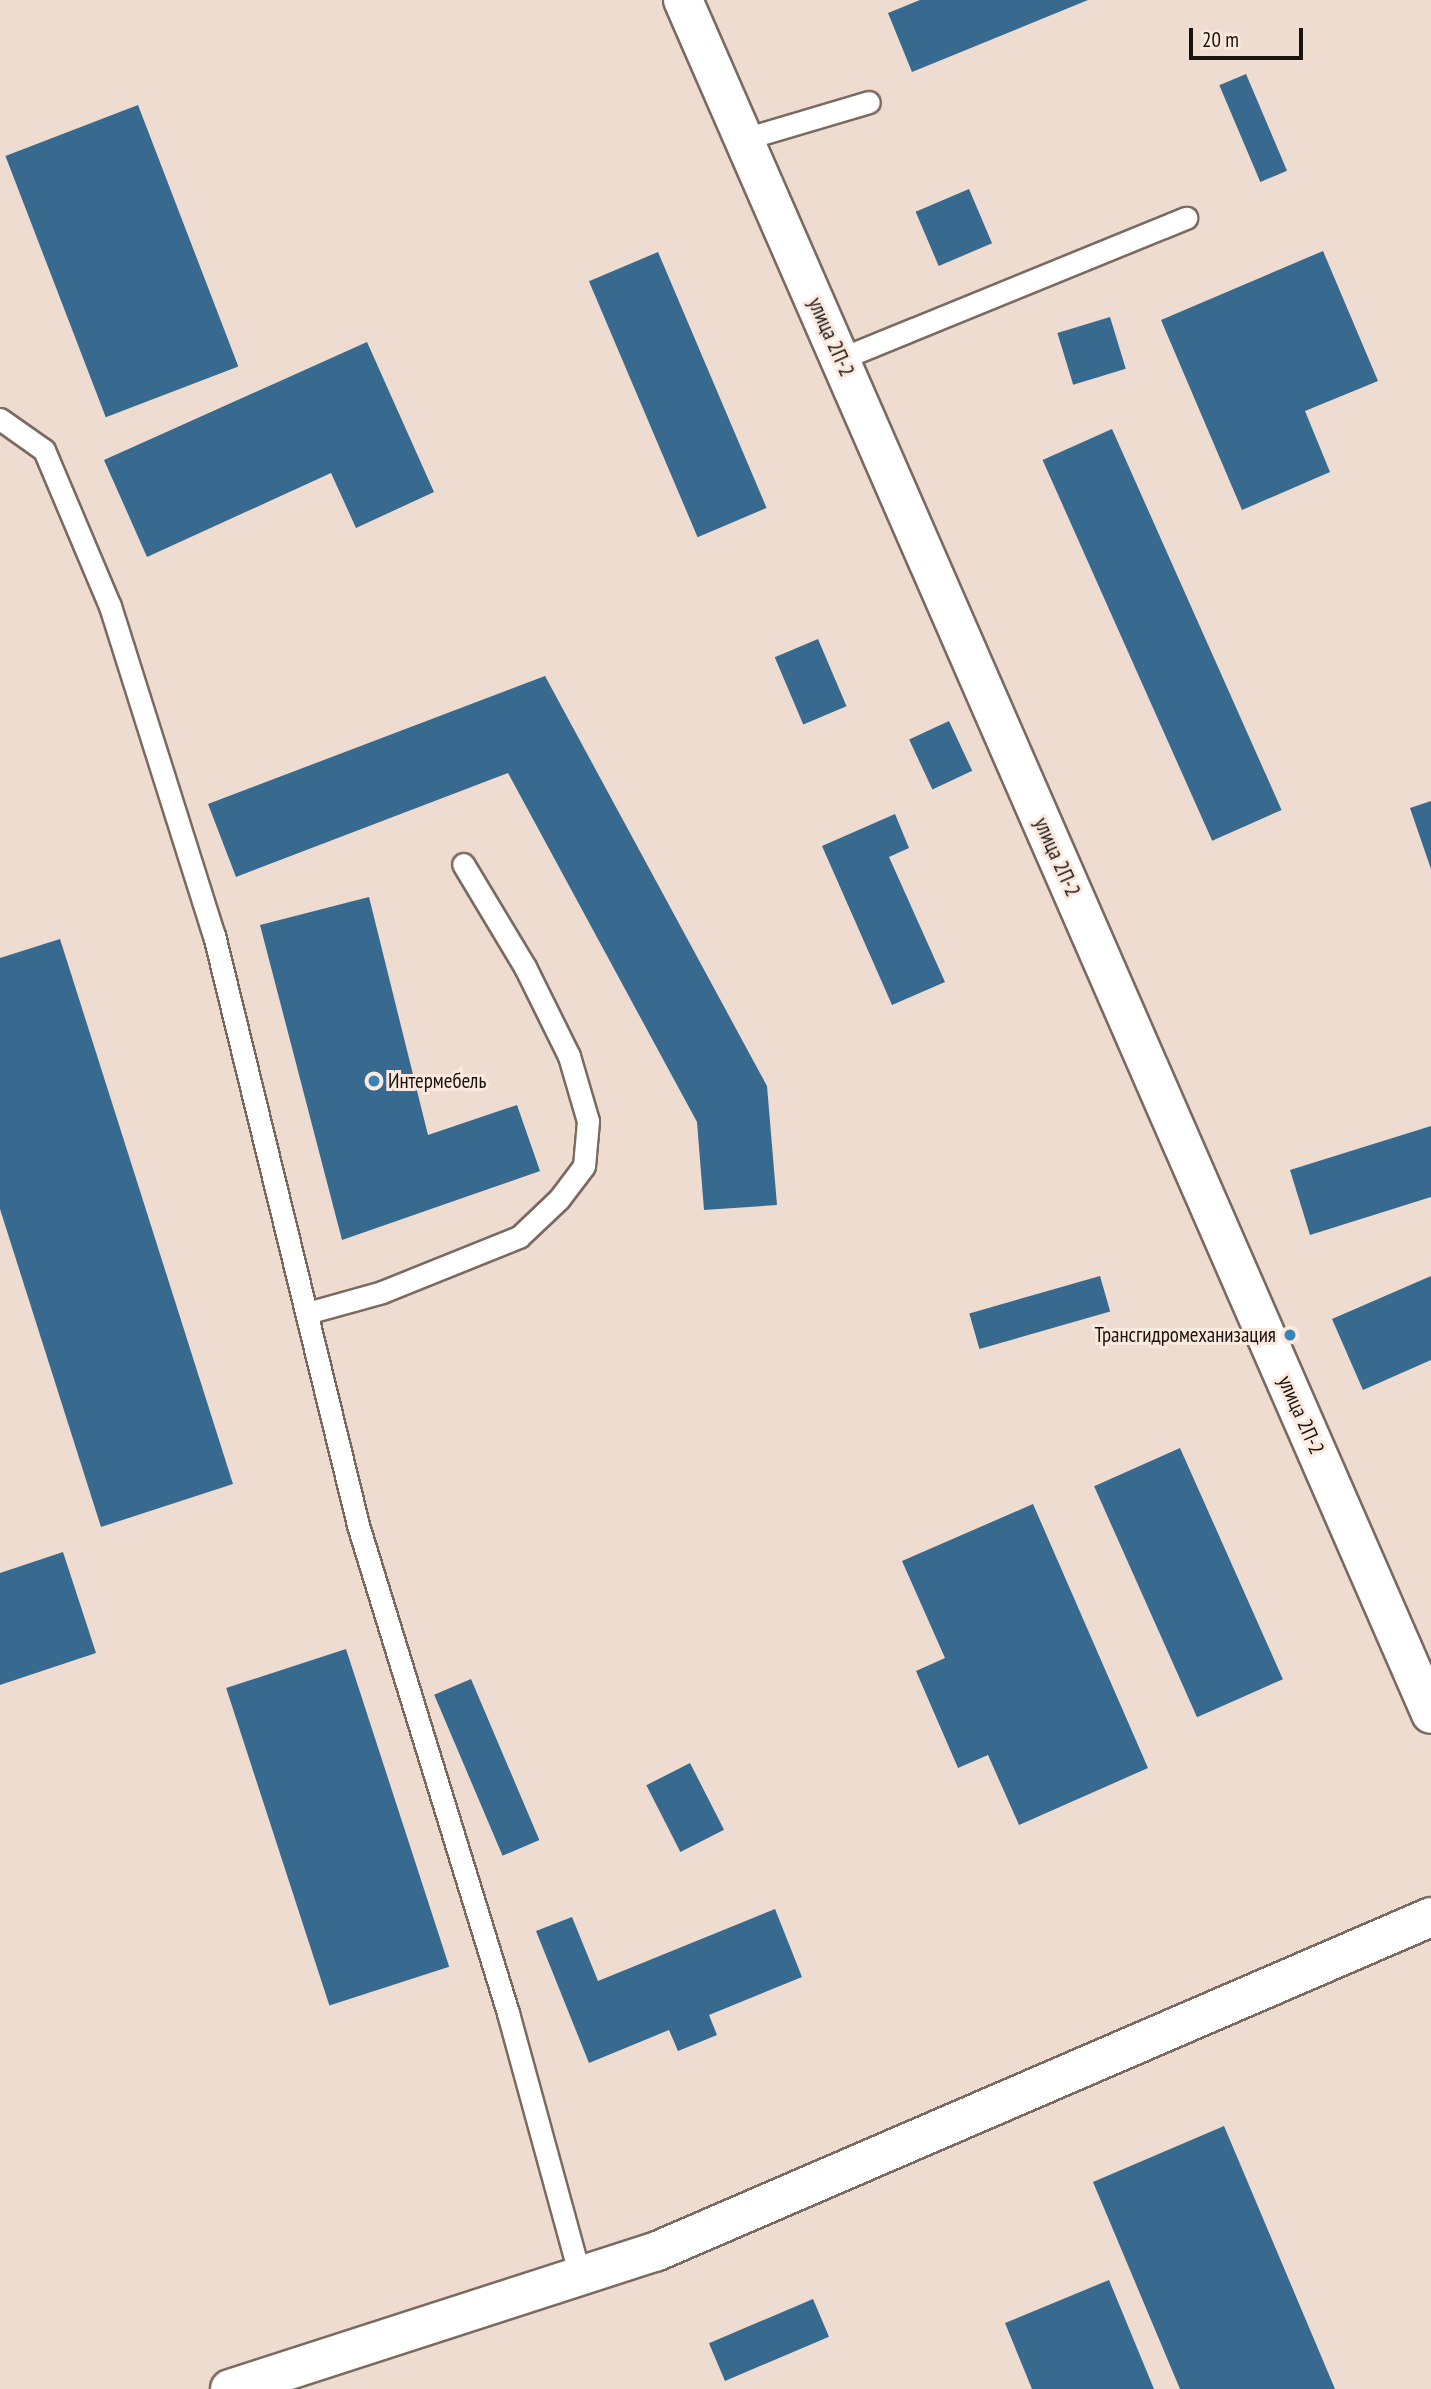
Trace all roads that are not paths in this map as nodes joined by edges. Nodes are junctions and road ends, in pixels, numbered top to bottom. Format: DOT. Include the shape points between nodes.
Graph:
graph roads {
  1 [pos="683,0"];
  2 [pos="869,103"];
  3 [pos="744,139"];
  4 [pos="1186,218"];
  5 [pos="840,359"];
  6 [pos="0,419"];
  7 [pos="463,864"];
  8 [pos="307,1313"];
  9 [pos="1431,1714"];
  10 [pos="1431,1917"];
  11 [pos="580,2276"];
  12 [pos="230,2389"];
  1 -- 3 [label="main road, улица 2П-2"];
  2 -- 3 [label="lane"];
  3 -- 5 [label="main road, улица 2П-2"];
  4 -- 5 [label="lane"];
  5 -- 9 [label="main road, улица 2П-2"];
  6 -- 8 [label="lane" via="44,450 110,606 214,935"];
  7 -- 8 [label="lane" via="524,967 569,1056 588,1121 584,1166 559,1199 519,1237 382,1292"];
  8 -- 11 [label="lane" via="358,1525 508,2013"];
  10 -- 11 [label="main road" via="655,2252"];
  11 -- 12 [label="main road"];
}
